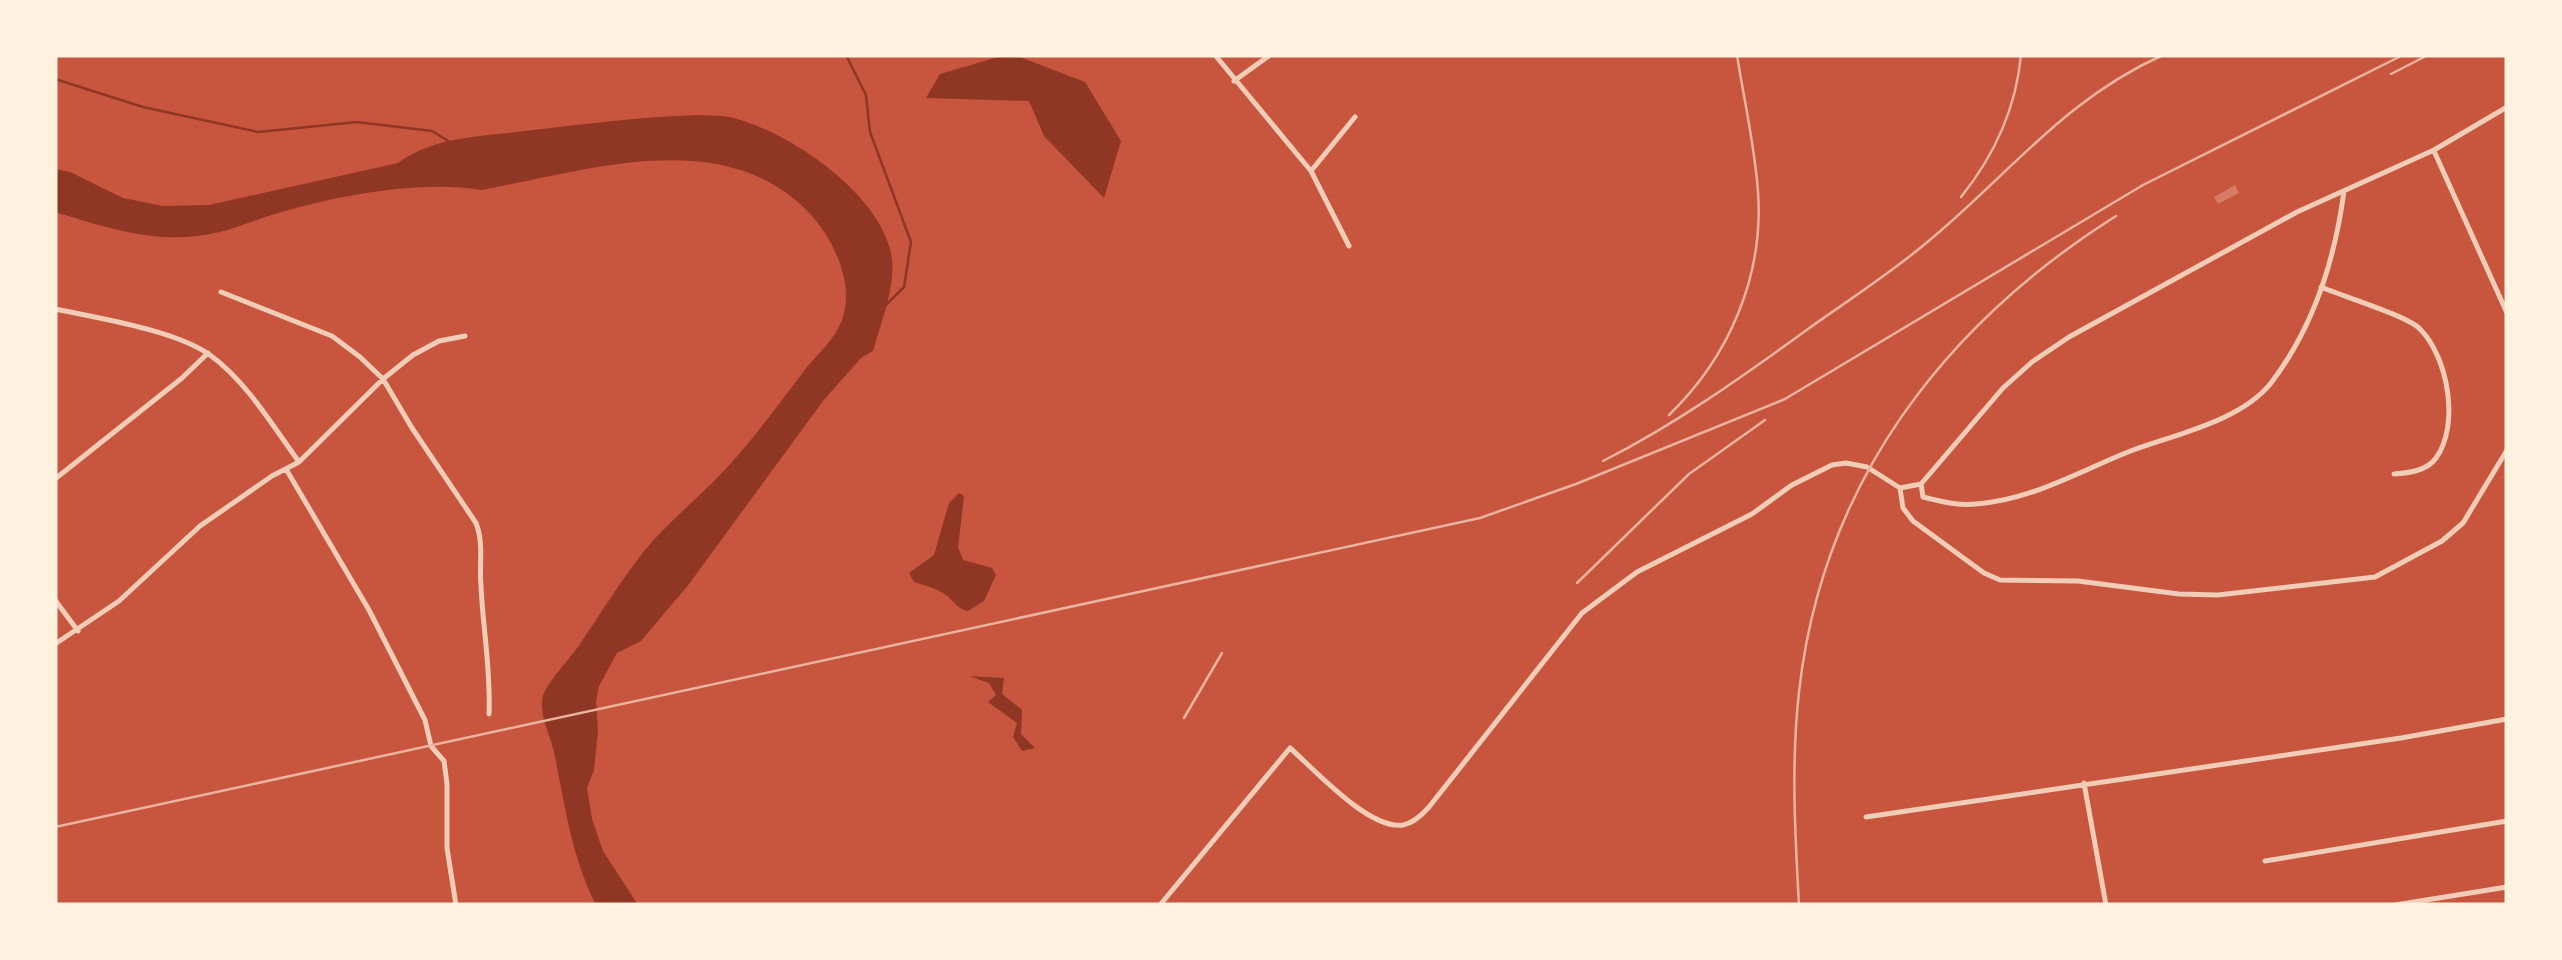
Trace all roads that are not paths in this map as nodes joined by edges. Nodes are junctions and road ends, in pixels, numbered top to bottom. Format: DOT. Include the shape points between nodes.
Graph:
graph roads {
  1 [pos="1216,55"];
  2 [pos="1270,55"];
  3 [pos="1234,80"];
  4 [pos="2507,107"];
  5 [pos="1355,117"];
  6 [pos="2434,150"];
  7 [pos="1311,171"];
  8 [pos="2344,191"];
  9 [pos="1349,246"];
  10 [pos="2322,287"];
  11 [pos="222,292"];
  12 [pos="55,309"];
  13 [pos="2507,312"];
  14 [pos="466,336"];
  15 [pos="208,353"];
  16 [pos="383,378"];
  17 [pos="2507,450"];
  18 [pos="300,462"];
  19 [pos="286,469"];
  20 [pos="2394,474"];
  21 [pos="55,479"];
  22 [pos="1921,484"];
  23 [pos="1900,488"];
  24 [pos="55,600"];
  25 [pos="78,632"];
  26 [pos="55,644"];
  27 [pos="488,714"];
  28 [pos="2507,719"];
  29 [pos="2084,783"];
  30 [pos="1866,817"];
  31 [pos="2507,821"];
  32 [pos="2265,861"];
  33 [pos="2507,886"];
  34 [pos="456,905"];
  35 [pos="1160,905"];
  36 [pos="2106,905"];
  37 [pos="2395,905"];
  1 -- 3 [label="street"];
  2 -- 3 [label="street"];
  3 -- 7 [label="street"];
  4 -- 6 [label="street"];
  5 -- 7 [label="street"];
  6 -- 8 [label="street"];
  6 -- 13 [label="street"];
  7 -- 9 [label="street"];
  8 -- 10 [label="street"];
  8 -- 22 [label="street" via="2051,348 2003,388"];
  10 -- 20 [label="street" via="2418,325 2435,347 2446,384 2448,430 2435,460"];
  10 -- 22 [label="street" via="2269,386 2200,429 2007,499 1948,503 1923,497"];
  11 -- 16 [label="street" via="332,336"];
  12 -- 15 [label="street"];
  14 -- 16 [label="street" via="439,341"];
  15 -- 18 [label="street"];
  15 -- 21 [label="street"];
  16 -- 18 [label="street"];
  16 -- 27 [label="street" via="480,536"];
  17 -- 23 [label="street" via="2463,523 2375,577 2218,595 2000,580 1913,522"];
  18 -- 19 [label="street"];
  19 -- 25 [label="street" via="200,526"];
  19 -- 34 [label="street" via="369,610 444,761"];
  22 -- 23 [label="street"];
  23 -- 35 [label="street" via="1867,467 1832,466 1636,572 1582,613 1409,823 1373,818 1290,748"];
  24 -- 25 [label="street"];
  25 -- 26 [label="street"];
  28 -- 29 [label="street"];
  29 -- 30 [label="street"];
  29 -- 36 [label="street"];
  31 -- 32 [label="street"];
  33 -- 37 [label="street"];
}
